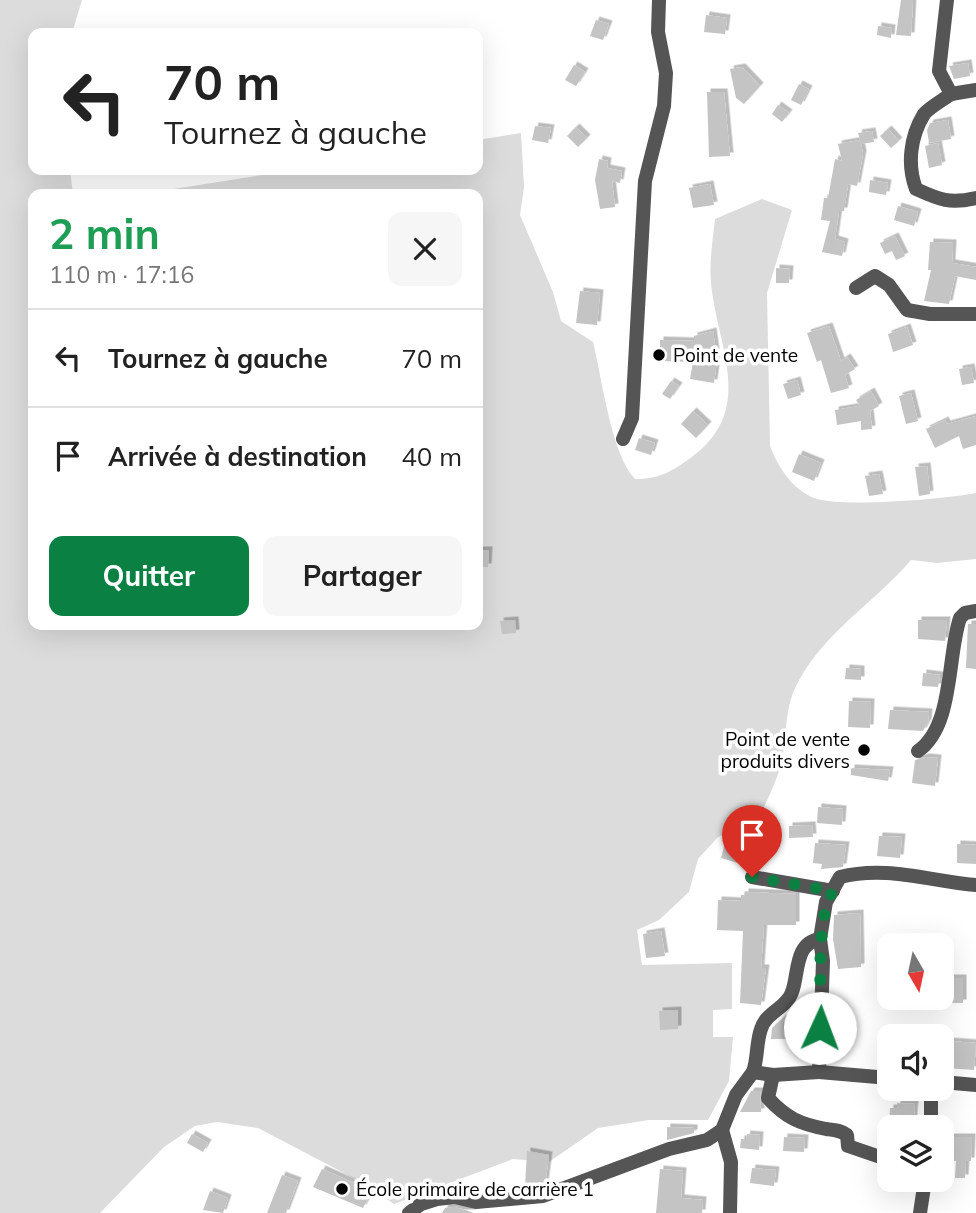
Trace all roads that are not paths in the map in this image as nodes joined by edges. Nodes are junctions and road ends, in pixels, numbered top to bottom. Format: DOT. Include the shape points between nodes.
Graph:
graph roads {
  1 [pos="659,0"];
  2 [pos="947,0"];
  3 [pos="976,90"];
  4 [pos="951,94"];
  5 [pos="976,198"];
  6 [pos="856,288"];
  7 [pos="976,314"];
  8 [pos="623,439"];
  9 [pos="976,611"];
  10 [pos="918,751"];
  11 [pos="752,877"];
  12 [pos="976,885"];
  13 [pos="833,891"];
  14 [pos="820,939"];
  15 [pos="753,1072"];
  16 [pos="819,1072"];
  17 [pos="773,1075"];
  18 [pos="877,1078"];
  19 [pos="954,1083"];
  20 [pos="976,1085"];
  21 [pos="722,1130"];
  22 [pos="877,1156"];
  23 [pos="923,1192"];
  24 [pos="410,1213"];
  25 [pos="730,1213"];
  26 [pos="920,1213"];
  1 -- 8 [label="street" via="658,32 666,73 664,106 645,180 632,418"];
  2 -- 4 [label="street" via="939,71"];
  3 -- 4 [label="street"];
  4 -- 5 [label="street" via="925,114 909,169 916,189 954,203"];
  6 -- 7 [label="street" via="876,276 889,285 907,310"];
  9 -- 10 [label="street" via="960,618 939,720 929,744"];
  11 -- 13 [label="street"];
  12 -- 13 [label="street" via="909,873 859,872 840,877"];
  13 -- 14 [label="street" via="826,902"];
  14 -- 15 [label="street" via="807,945 799,957 792,994 763,1023"];
  14 -- 16 [label="street"];
  15 -- 17 [label="street"];
  15 -- 21 [label="street" via="736,1094"];
  16 -- 17 [label="street"];
  16 -- 18 [label="street"];
  17 -- 22 [label="street" via="768,1098 784,1116 841,1130 848,1146"];
  19 -- 20 [label="street"];
  21 -- 24 [label="street" via="707,1140 669,1149 543,1196 476,1202 437,1199"];
  21 -- 25 [label="street" via="731,1162"];
  23 -- 26 [label="street"];
}
